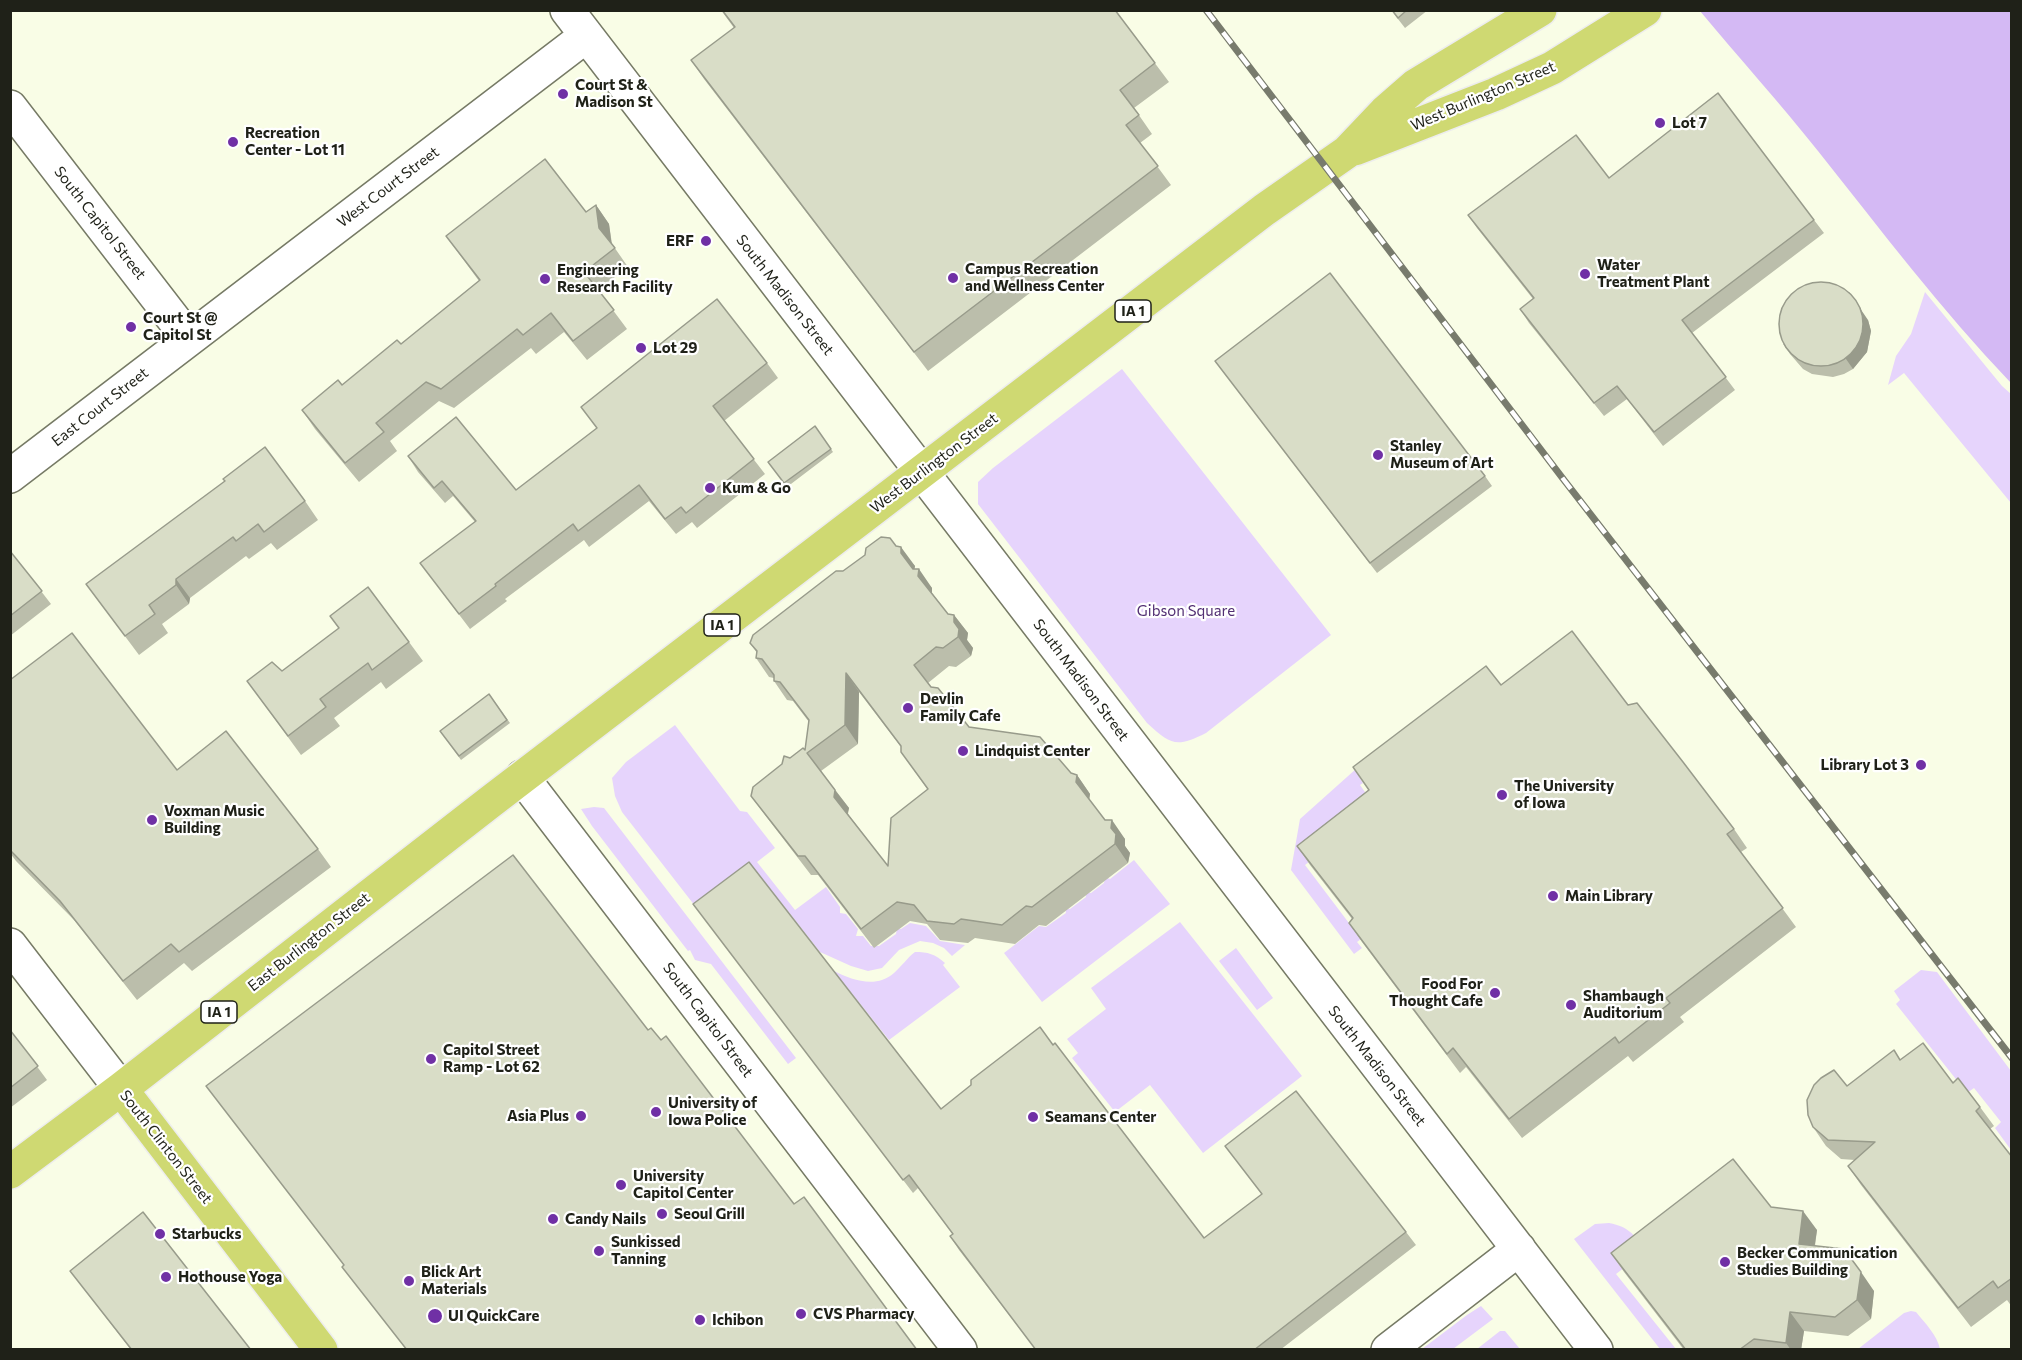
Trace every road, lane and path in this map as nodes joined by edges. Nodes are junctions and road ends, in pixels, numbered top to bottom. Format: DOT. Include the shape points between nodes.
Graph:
graph roads {
  1 [pos="1540,10"];
  2 [pos="1645,10"];
  3 [pos="577,23"];
  4 [pos="10,107"];
  5 [pos="1347,152"];
  6 [pos="189,339"];
  7 [pos="922,473"];
  8 [pos="10,476"];
  9 [pos="522,777"];
  10 [pos="10,945"];
  11 [pos="121,1089"];
  12 [pos="10,1172"];
  13 [pos="1519,1249"];
  14 [pos="321,1350"];
  15 [pos="960,1350"];
  16 [pos="1388,1350"];
  17 [pos="1596,1350"];
  1 -- 5 [label="main road, West Burlington Street / IA 1" via="1416,85"];
  2 -- 5 [label="main road, West Burlington Street / IA 1" via="1552,68"];
  3 -- 6 [label="street, West Court Street"];
  3 -- 7 [label="street, South Madison Street"];
  4 -- 6 [label="street, South Capitol Street"];
  5 -- 7 [label="main road, West Burlington Street / IA 1" via="1264,210"];
  6 -- 8 [label="street, East Court Street"];
  7 -- 9 [label="main road, West Burlington Street / IA 1"];
  7 -- 13 [label="street, South Madison Street"];
  9 -- 11 [label="main road, East Burlington Street / IA 1"];
  9 -- 15 [label="street, South Capitol Street"];
  10 -- 11 [label="street, South Clinton Street"];
  11 -- 12 [label="main road, East Burlington Street / IA 1"];
  11 -- 14 [label="main road, South Clinton Street"];
  13 -- 16 [label="street"];
  13 -- 17 [label="street, South Madison Street"];
}
